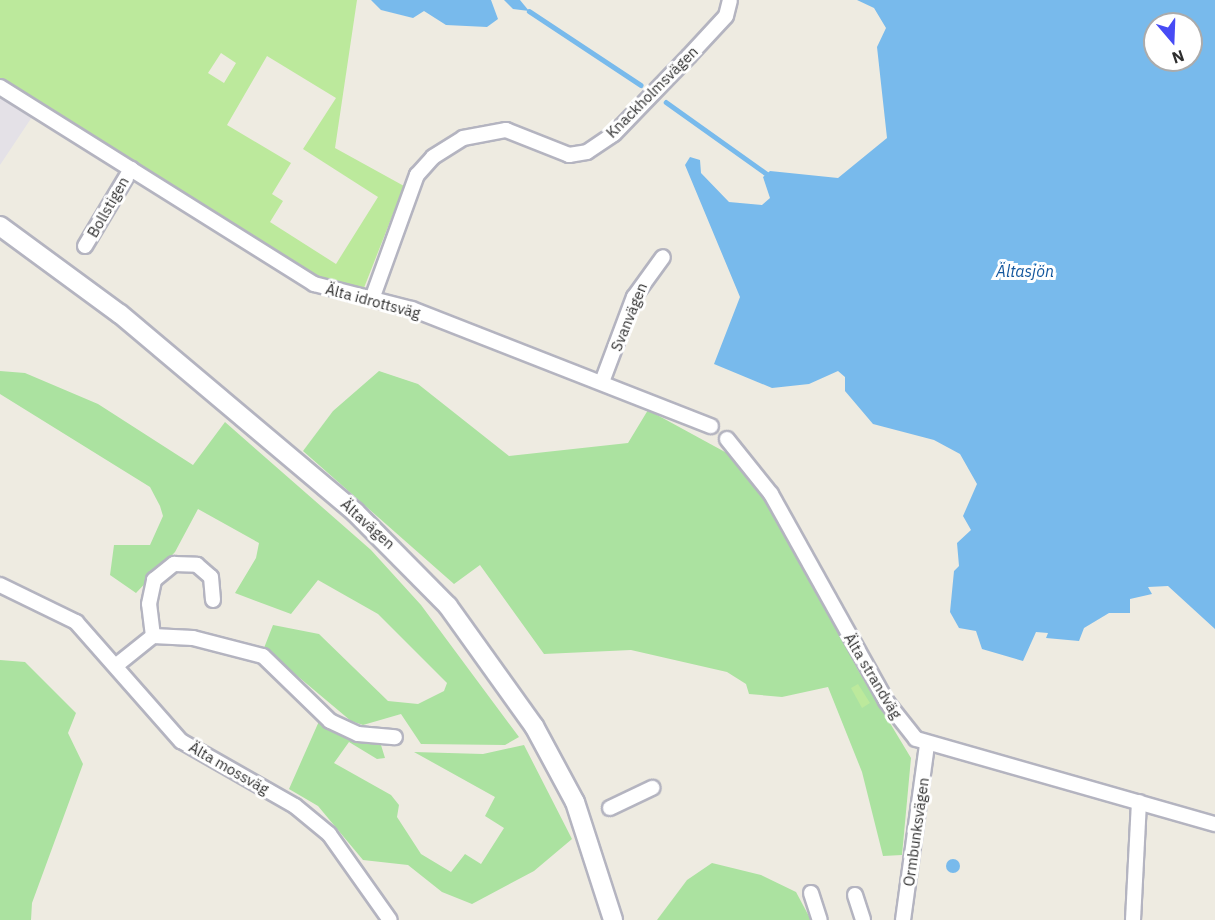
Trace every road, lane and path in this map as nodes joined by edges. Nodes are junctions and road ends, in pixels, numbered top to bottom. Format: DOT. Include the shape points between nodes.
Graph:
graph roads {
  1 [pos="730,0"];
  2 [pos="0,87"];
  3 [pos="131,169"];
  4 [pos="0,226"];
  5 [pos="85,246"];
  6 [pos="663,257"];
  7 [pos="372,299"];
  8 [pos="602,382"];
  9 [pos="711,426"];
  10 [pos="727,439"];
  11 [pos="0,585"];
  12 [pos="213,600"];
  13 [pos="153,636"];
  14 [pos="118,664"];
  15 [pos="395,738"];
  16 [pos="927,745"];
  17 [pos="652,788"];
  18 [pos="1139,802"];
  19 [pos="610,808"];
  20 [pos="1215,824"];
  21 [pos="812,893"];
  22 [pos="855,895"];
  23 [pos="390,920"];
  24 [pos="613,920"];
  25 [pos="820,920"];
  26 [pos="862,920"];
  27 [pos="903,920"];
  28 [pos="1133,920"];
  1 -- 7 [label="street, Knackholmsvägen" via="726,16 614,134 587,152 569,155 506,130 463,138 433,157 417,175"];
  2 -- 3 [label="street, Älta idrottsväg"];
  3 -- 5 [label="street, Bollstigen"];
  3 -- 7 [label="street, Älta idrottsväg" via="314,284"];
  4 -- 24 [label="main road, Ältavägen" via="120,314 347,504 448,606 534,726 570,792 597,858"];
  6 -- 8 [label="street, Svanvägen" via="642,282"];
  7 -- 8 [label="street, Älta idrottsväg"];
  8 -- 9 [label="street, Älta idrottsväg"];
  10 -- 16 [label="street, Älta strandväg" via="771,494 898,720"];
  11 -- 14 [label="street, Älta mossväg" via="59,611"];
  12 -- 13 [label="street" via="211,577 197,565 174,564 154,580 149,604"];
  13 -- 14 [label="street"];
  13 -- 15 [label="street" via="193,638 263,656 330,721 358,734"];
  14 -- 23 [label="street, Älta mossväg" via="181,741 295,806 328,834"];
  16 -- 18 [label="street, Älta strandväg"];
  16 -- 27 [label="street, Ormbunksvägen"];
  17 -- 19 [label="street"];
  18 -- 20 [label="street, Älta strandväg"];
  18 -- 28 [label="street"];
  21 -- 25 [label="street"];
  22 -- 26 [label="street"];
}
